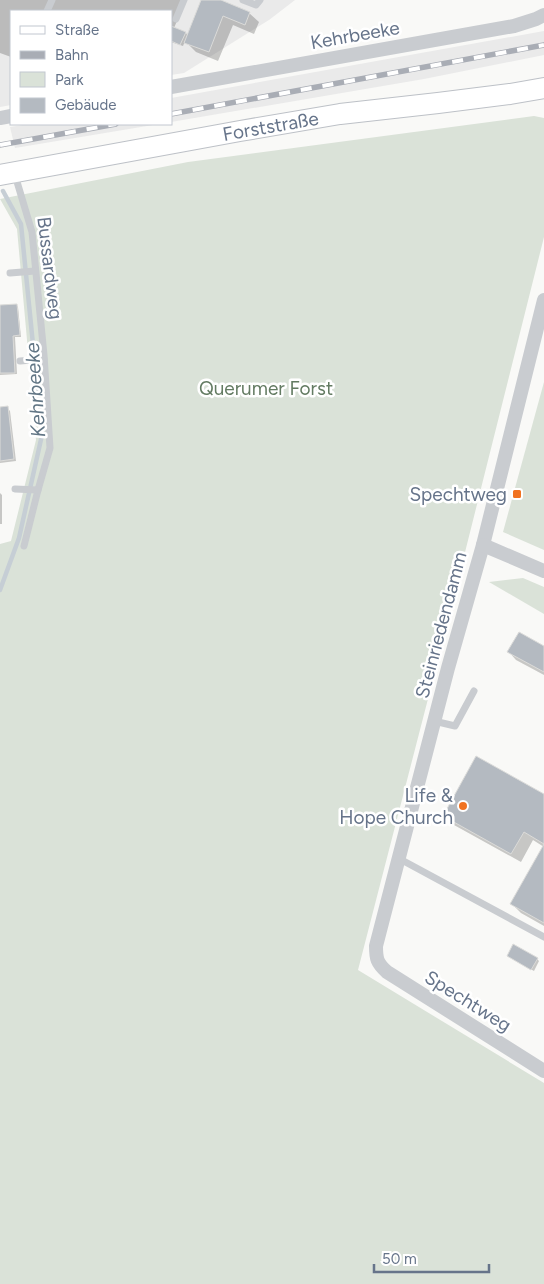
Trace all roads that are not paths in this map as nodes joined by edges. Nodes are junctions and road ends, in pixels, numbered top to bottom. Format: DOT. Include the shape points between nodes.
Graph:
graph roads {
  1 [pos="184,0"];
  2 [pos="243,0"];
  3 [pos="260,0"];
  4 [pos="544,15"];
  5 [pos="176,19"];
  6 [pos="172,87"];
  7 [pos="544,88"];
  8 [pos="7,174"];
  9 [pos="35,271"];
  10 [pos="10,273"];
  11 [pos="544,300"];
  12 [pos="44,359"];
  13 [pos="20,361"];
  14 [pos="15,489"];
  15 [pos="38,490"];
  16 [pos="483,545"];
  17 [pos="24,546"];
  18 [pos="544,571"];
  19 [pos="474,691"];
  20 [pos="434,721"];
  21 [pos="398,858"];
  22 [pos="544,937"];
  23 [pos="376,959"];
  24 [pos="544,1070"];
  1 -- 5 [label="lane"];
  2 -- 3 [label="lane" via="256,5"];
  4 -- 6 [label="street, Kehrbeeke" via="514,26"];
  7 -- 8 [label="main road, Forststraße" via="340,114"];
  8 -- 9 [label="lane, Bussardweg" via="32,232"];
  9 -- 10 [label="lane"];
  9 -- 12 [label="lane, Bussardweg"];
  11 -- 16 [label="street, Steinriedendamm"];
  12 -- 13 [label="lane"];
  12 -- 15 [label="lane, Bussardweg" via="50,448"];
  14 -- 15 [label="lane"];
  15 -- 17 [label="lane, Bussardweg"];
  16 -- 18 [label="street"];
  16 -- 20 [label="street, Steinriedendamm"];
  19 -- 20 [label="lane" via="455,726"];
  20 -- 21 [label="street, Steinriedendamm"];
  21 -- 22 [label="lane"];
  21 -- 23 [label="street, Steinriedendamm" via="376,946"];
  23 -- 24 [label="street, Spechtweg" via="387,972"];
}
